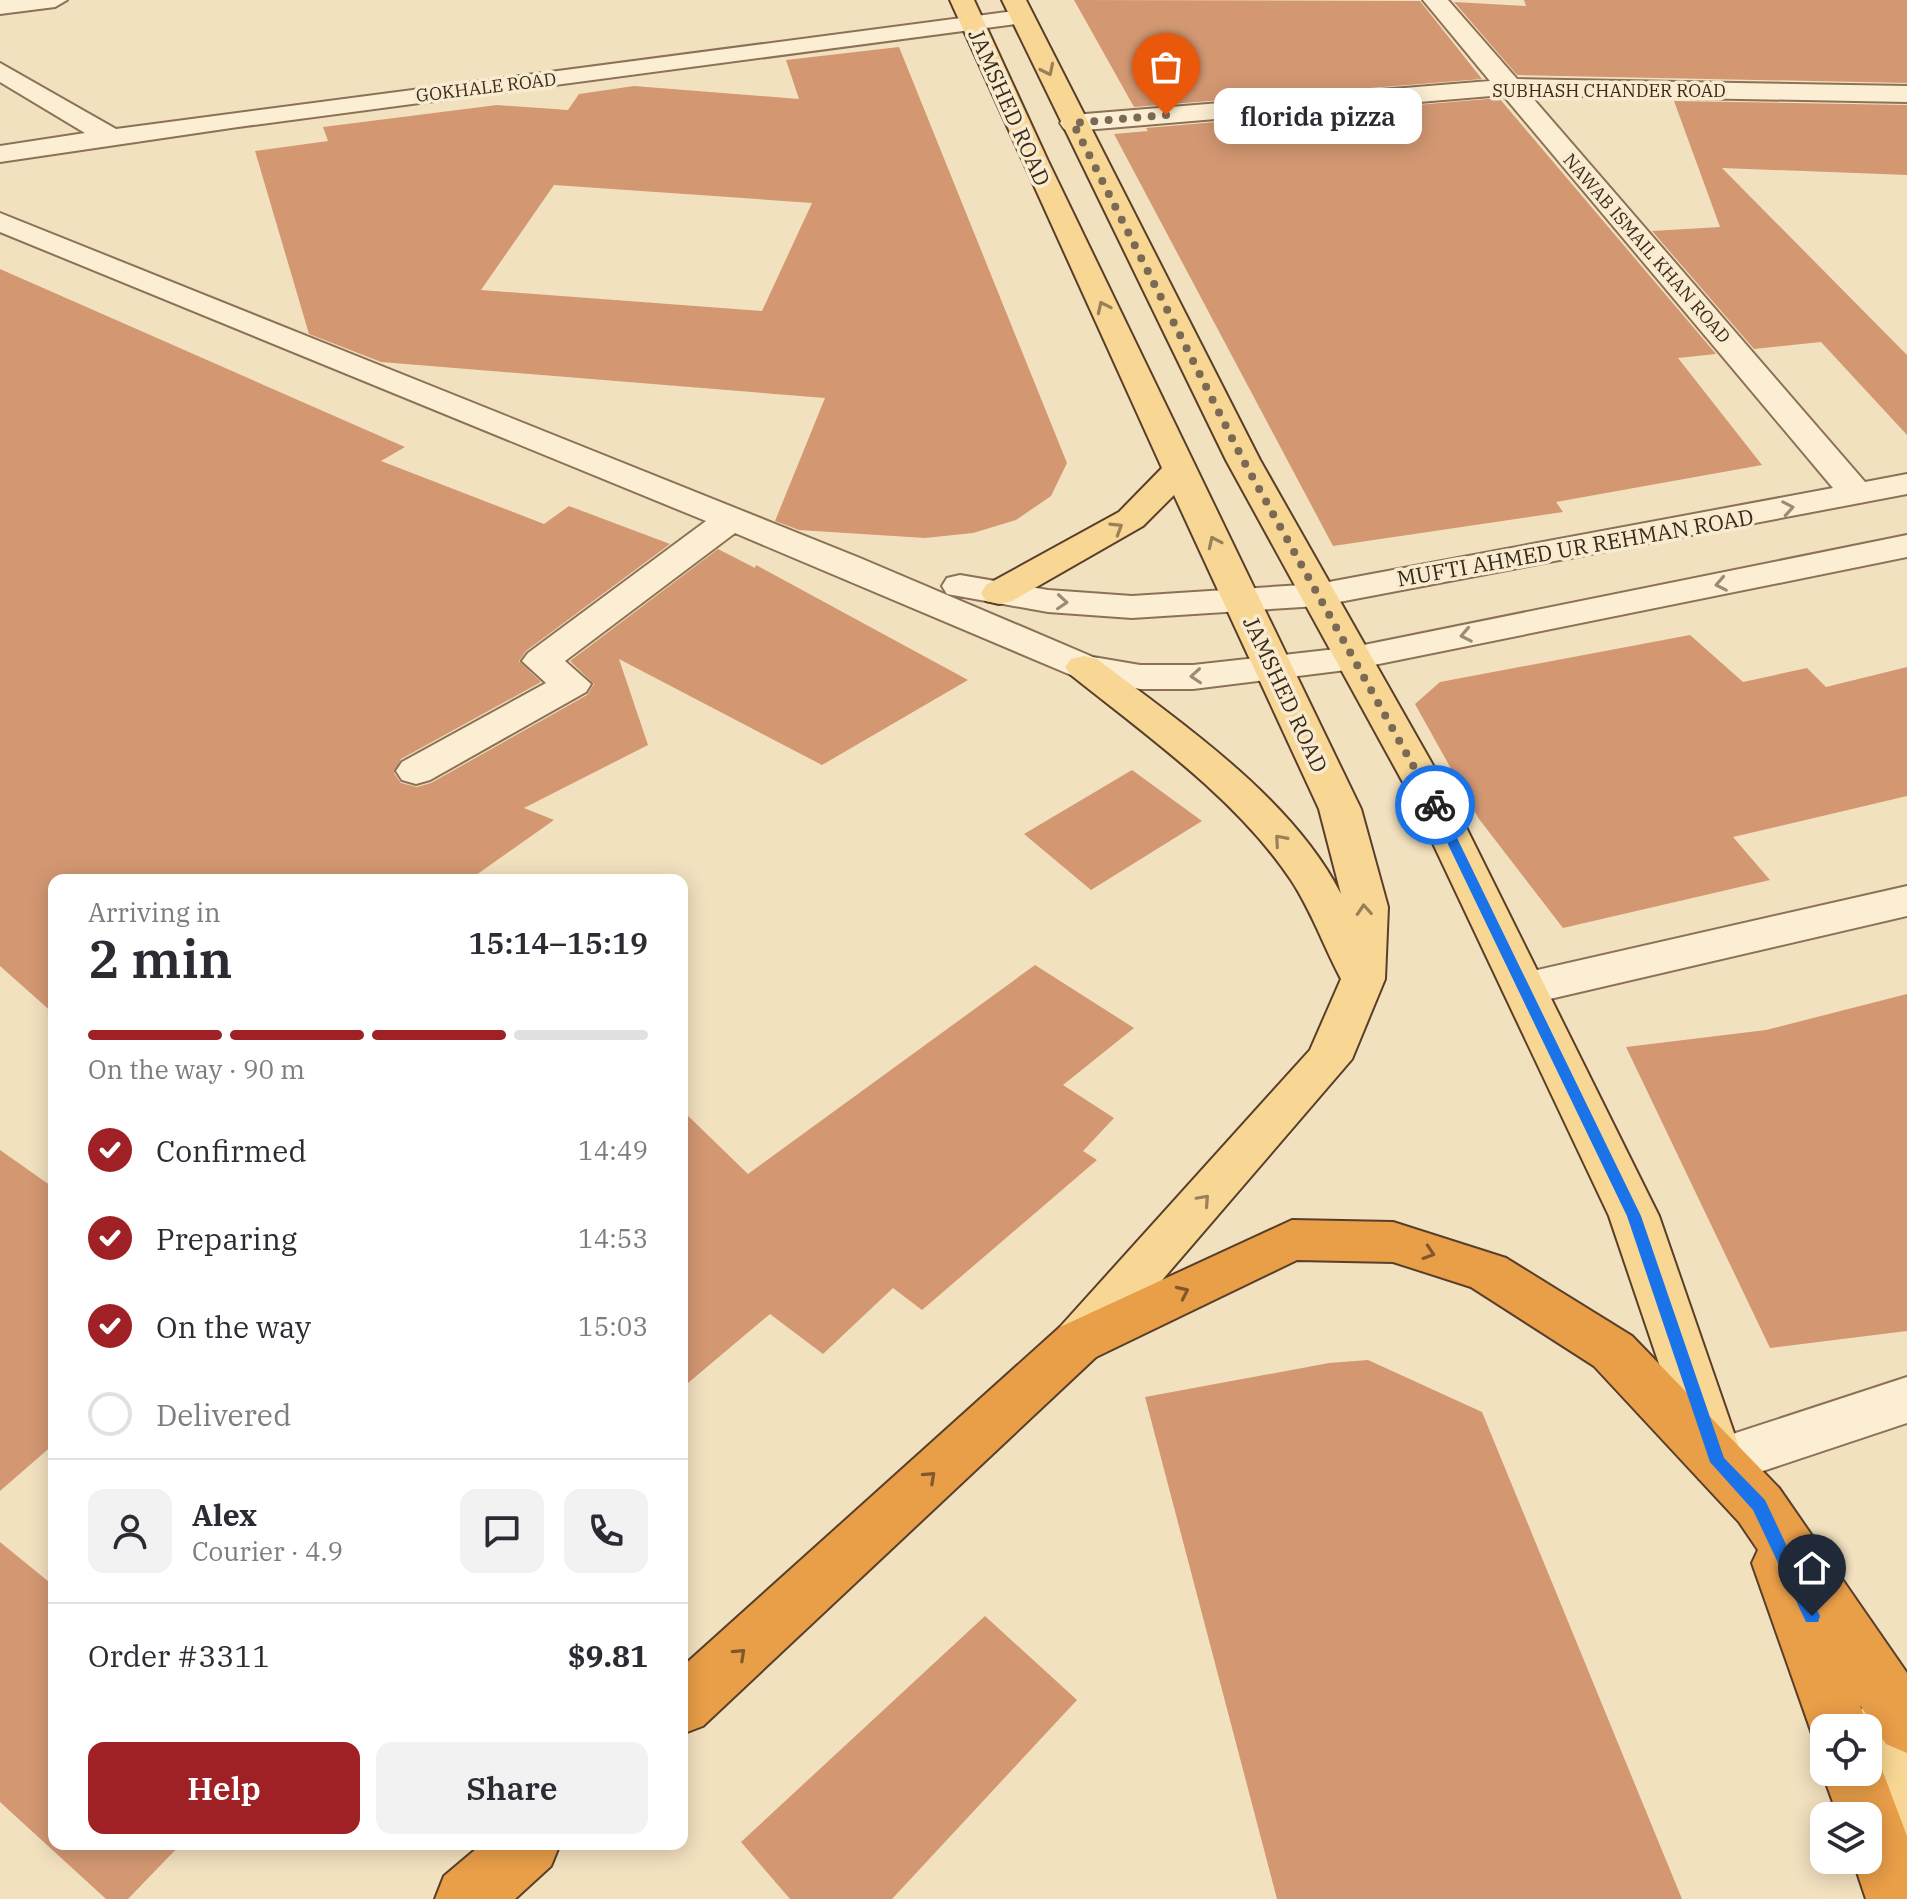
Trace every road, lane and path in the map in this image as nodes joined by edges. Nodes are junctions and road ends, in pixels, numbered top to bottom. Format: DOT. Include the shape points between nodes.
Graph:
graph roads {
  1 [pos="55,0"];
  2 [pos="1435,0"];
  3 [pos="0,7"];
  4 [pos="1018,9"];
  5 [pos="967,12"];
  6 [pos="0,71"];
  7 [pos="1510,87"];
  8 [pos="1907,94"];
  9 [pos="1073,123"];
  10 [pos="112,138"];
  11 [pos="0,154"];
  12 [pos="0,222"];
  13 [pos="44,240"];
  14 [pos="11,255"];
  15 [pos="1180,469"];
  16 [pos="1907,484"];
  17 [pos="1858,495"];
  18 [pos="732,519"];
  19 [pos="1907,546"];
  20 [pos="847,566"];
  21 [pos="999,593"];
  22 [pos="1318,595"];
  23 [pos="1242,602"];
  24 [pos="1354,658"];
  25 [pos="1084,667"];
  26 [pos="1274,668"];
  27 [pos="416,771"];
  28 [pos="1907,901"];
  29 [pos="1363,979"];
  30 [pos="1524,989"];
  31 [pos="1078,1342"];
  32 [pos="1907,1400"];
  33 [pos="1718,1462"];
  34 [pos="1759,1505"];
  35 [pos="688,1700"];
  36 [pos="1833,1714"];
  37 [pos="1857,1714"];
  38 [pos="1907,1724"];
  39 [pos="1882,1765"];
  40 [pos="1858,1786"];
  41 [pos="1907,1818"];
  42 [pos="522,1850"];
  43 [pos="540,1850"];
  44 [pos="467,1899"];
  45 [pos="504,1899"];
  46 [pos="1898,1899"];
  1 -- 3 [label="street"];
  2 -- 7 [label="street, NAWAB ISMAIL KHAN ROAD"];
  4 -- 5 [label="street, GOKHALE ROAD"];
  4 -- 9 [label="main road, one-way"];
  5 -- 10 [label="street, GOKHALE ROAD"];
  15 -- 5 [label="main road, JAMSHED ROAD, one-way"];
  6 -- 10 [label="street"];
  7 -- 8 [label="street, SUBHASH CHANDER ROAD"];
  7 -- 9 [label="street, SUBHASH CHANDER ROAD"];
  7 -- 17 [label="street, NAWAB ISMAIL KHAN ROAD"];
  9 -- 22 [label="main road" via="1243,460"];
  10 -- 11 [label="street, GOKHALE ROAD"];
  12 -- 13 [label="street"];
  13 -- 14 [label="street"];
  13 -- 18 [label="street"];
  21 -- 15 [label="main road, one-way" via="1131,519"];
  23 -- 15 [label="main road, JAMSHED ROAD, one-way"];
  16 -- 17 [label="street, MUFTI AHMED UR REHMAN ROAD"];
  22 -- 17 [label="street, MUFTI AHMED UR REHMAN ROAD, one-way"];
  18 -- 20 [label="street"];
  18 -- 27 [label="street" via="541,661 572,684"];
  19 -- 24 [label="street, one-way"];
  20 -- 21 [label="street, MUFTI AHMED UR REHMAN ROAD"];
  20 -- 25 [label="street"];
  21 -- 23 [label="street, MUFTI AHMED UR REHMAN ROAD, one-way" via="1132,607"];
  22 -- 23 [label="street, MUFTI AHMED UR REHMAN ROAD"];
  22 -- 24 [label="main road"];
  23 -- 26 [label="main road, JAMSHED ROAD"];
  24 -- 26 [label="street"];
  24 -- 30 [label="main road" via="1431,797"];
  26 -- 25 [label="street, one-way" via="1140,677"];
  29 -- 25 [label="main road, one-way" via="1309,873 1246,801"];
  29 -- 26 [label="main road, JAMSHED ROAD, one-way" via="1366,907 1340,809"];
  28 -- 30 [label="street"];
  31 -- 29 [label="main road, JAMSHED ROAD, one-way" via="1329,1059"];
  30 -- 33 [label="main road" via="1634,1216"];
  31 -- 33 [label="highway, one-way" via="1292,1240 1393,1242 1488,1272 1613,1351"];
  35 -- 31 [label="highway, one-way"];
  32 -- 33 [label="street"];
  33 -- 34 [label="highway"];
  34 -- 36 [label="highway"];
  34 -- 37 [label="main road"];
  34 -- 38 [label="highway"];
  39 -- 41 [label="main road"];
  40 -- 46 [label="highway"];
  42 -- 44 [label="highway"];
  43 -- 45 [label="main road"];
}
